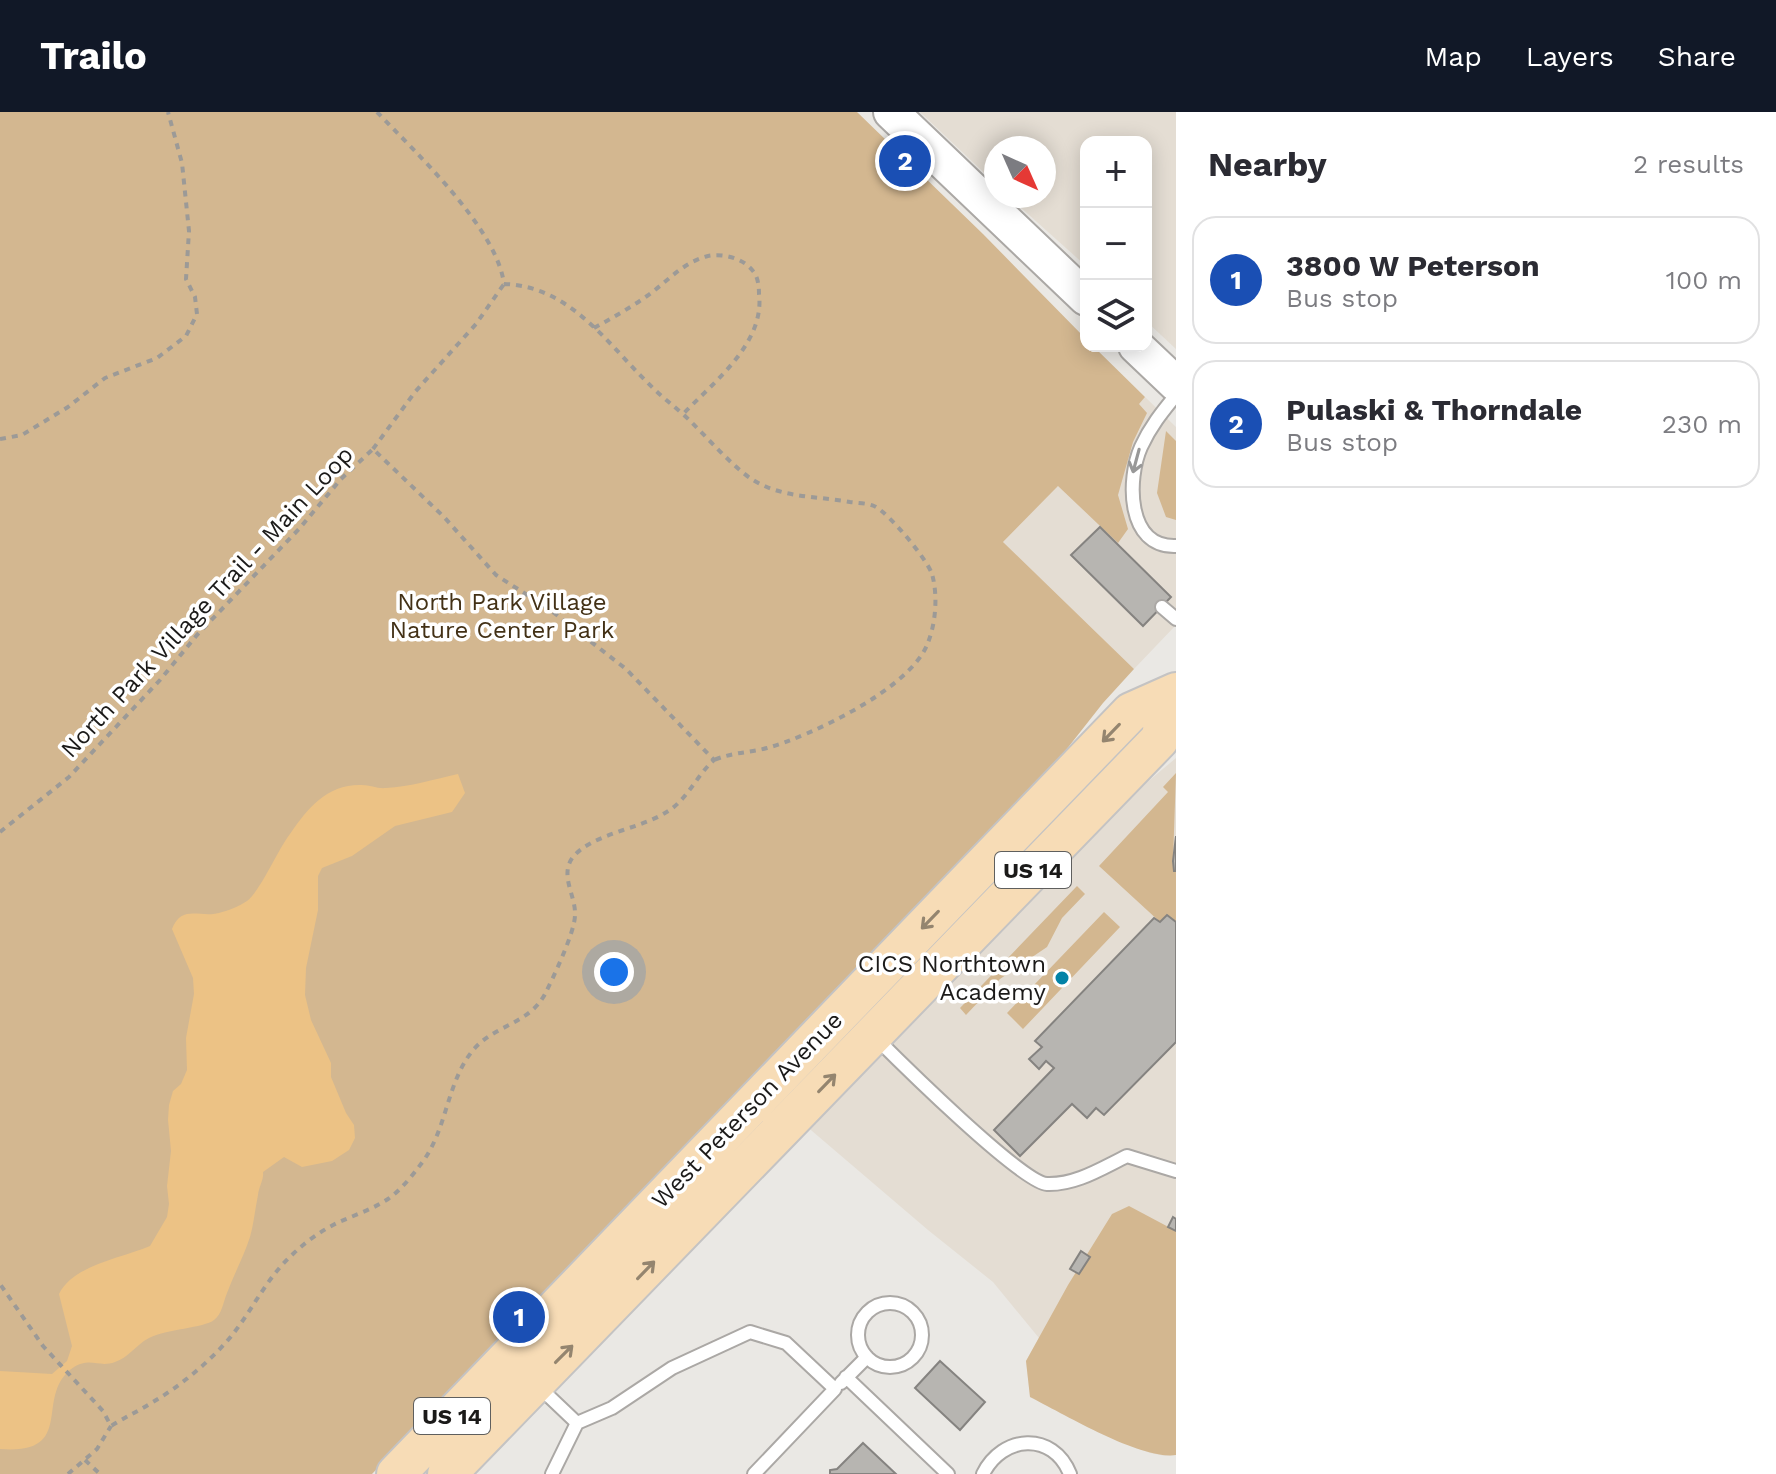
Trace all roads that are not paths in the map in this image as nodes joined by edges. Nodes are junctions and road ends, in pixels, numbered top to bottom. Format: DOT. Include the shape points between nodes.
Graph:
graph roads {
  1 [pos="891,112"];
  2 [pos="1080,292"];
  3 [pos="1142,352"];
  4 [pos="1176,384"];
  5 [pos="1176,395"];
  6 [pos="1176,546"];
  7 [pos="1162,607"];
  8 [pos="1176,619"];
  9 [pos="1176,693"];
  10 [pos="873,1035"];
  11 [pos="1176,1171"];
  12 [pos="867,1357"];
  13 [pos="522,1370"];
  14 [pos="846,1377"];
  15 [pos="835,1389"];
  16 [pos="577,1423"];
  17 [pos="396,1474"];
  18 [pos="447,1474"];
  19 [pos="552,1474"];
  20 [pos="754,1474"];
  21 [pos="948,1474"];
  22 [pos="983,1474"];
  23 [pos="1070,1474"];
  1 -- 2 [label="main road"];
  3 -- 4 [label="main road"];
  5 -- 6 [label="lane, one-way" via="1139,449 1130,484 1141,528"];
  7 -- 8 [label="lane"];
  9 -- 10 [label="main road, West Peterson Avenue / US 14" via="1159,740"];
  9 -- 13 [label="main road, West Peterson Avenue / US 14, one-way" via="1131,712"];
  10 -- 11 [label="lane" via="1011,1166 1044,1184 1080,1179 1127,1156"];
  13 -- 10 [label="main road, West Peterson Avenue / US 14, one-way"];
  12 -- 12 [label="lane" via="897,1367 915,1355 922,1335 915,1314 895,1304 866,1315 859,1336"];
  12 -- 14 [label="lane"];
  13 -- 16 [label="lane"];
  13 -- 17 [label="main road, West Peterson Avenue / US 14"];
  13 -- 18 [label="main road, West Peterson Avenue / US 14"];
  14 -- 15 [label="lane"];
  14 -- 21 [label="lane"];
  15 -- 16 [label="lane" via="786,1343 750,1332 672,1368 612,1408"];
  15 -- 20 [label="lane"];
  16 -- 19 [label="lane"];
  22 -- 23 [label="lane" via="998,1453 1023,1443 1048,1447"];
}
